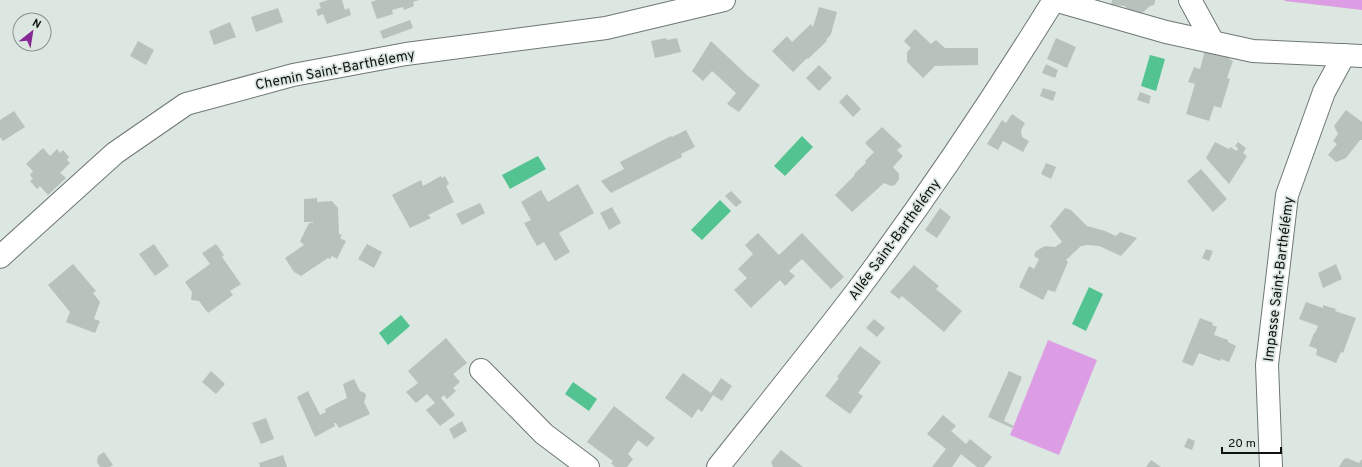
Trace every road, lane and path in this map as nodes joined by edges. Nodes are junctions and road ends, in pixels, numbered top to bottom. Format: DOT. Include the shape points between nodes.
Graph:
graph roads {
  1 [pos="724,0"];
  2 [pos="1054,0"];
  3 [pos="1190,0"];
  4 [pos="1213,42"];
  5 [pos="1353,55"];
  6 [pos="0,257"];
  7 [pos="481,370"];
  8 [pos="588,467"];
  9 [pos="718,467"];
  10 [pos="1271,467"];
  1 -- 6 [label="street, Chemin Saint-Barthélemy" via="606,28 406,54 293,75 186,104 115,153"];
  2 -- 4 [label="street" via="1166,32"];
  2 -- 9 [label="street, Allée Saint-Barthélémy" via="929,190 857,291"];
  3 -- 4 [label="street"];
  4 -- 5 [label="street" via="1253,51"];
  5 -- 10 [label="street, Impasse Saint-Barthélémy" via="1324,92 1287,195 1267,365"];
  7 -- 8 [label="street" via="544,434"];
}
